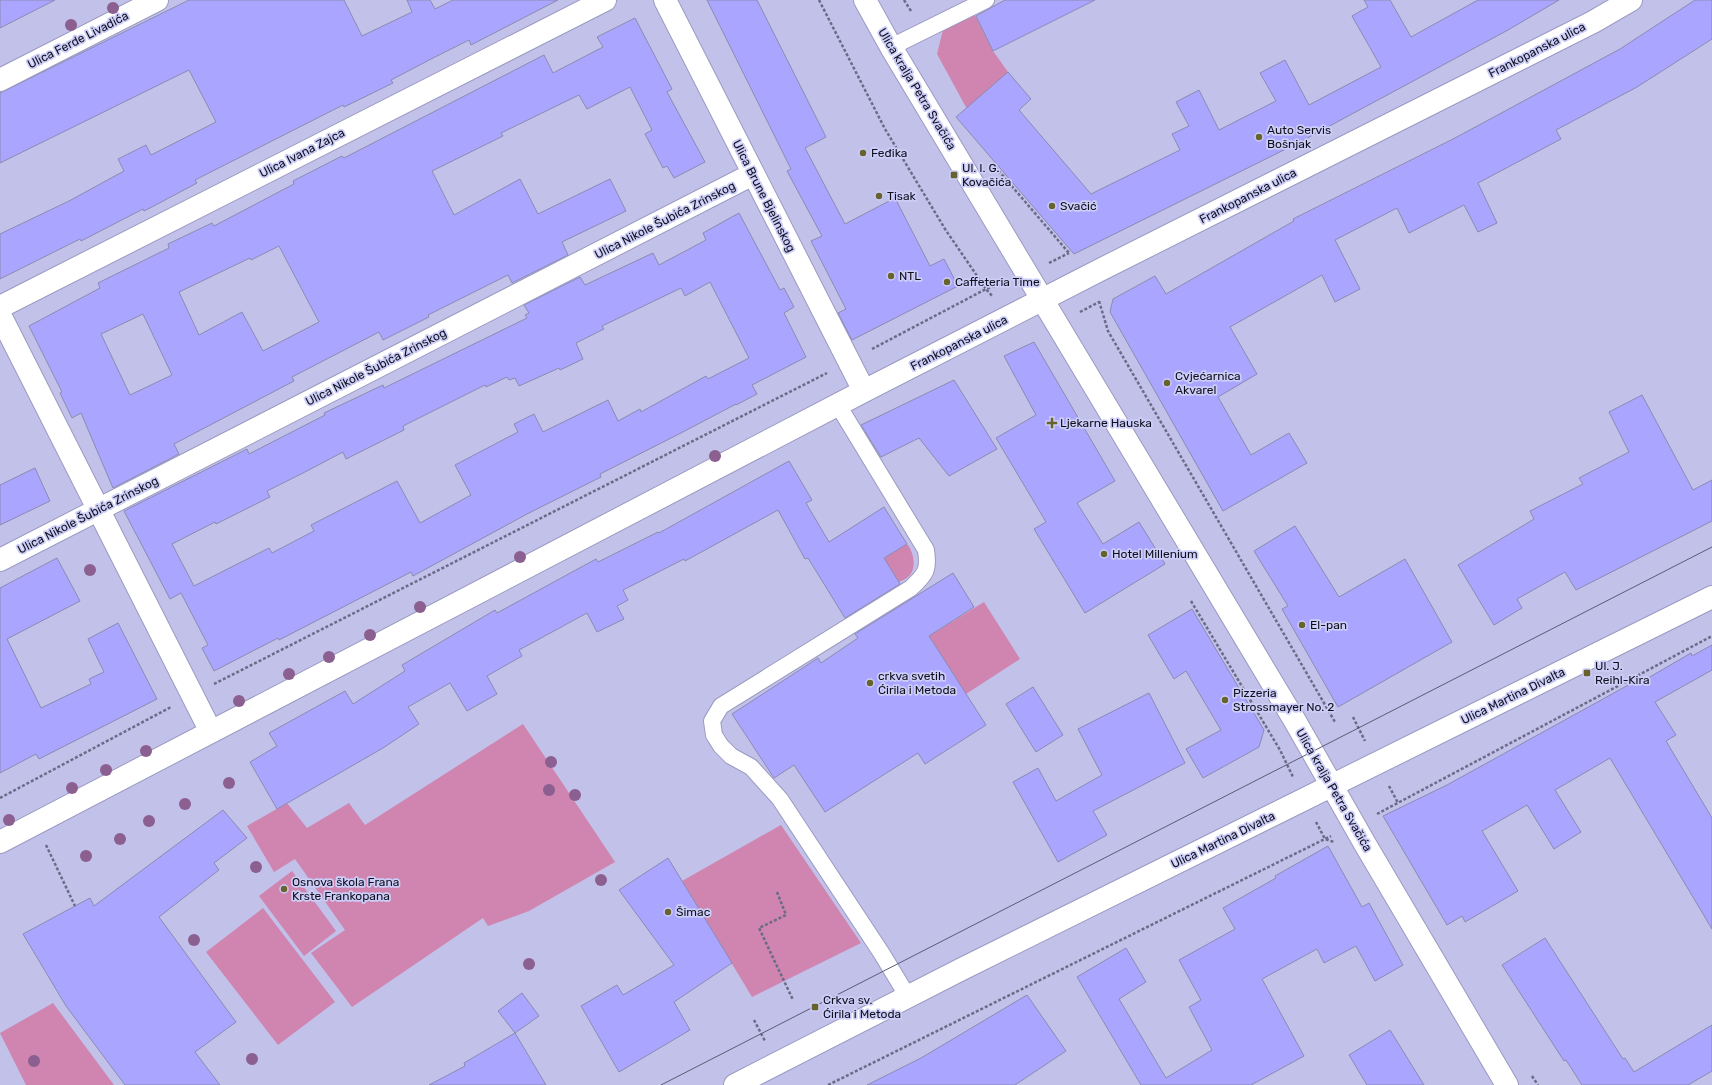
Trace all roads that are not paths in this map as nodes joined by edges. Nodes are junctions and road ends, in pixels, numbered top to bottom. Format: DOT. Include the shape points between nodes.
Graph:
graph roads {
  1 [pos="156,0"];
  2 [pos="605,0"];
  3 [pos="665,0"];
  4 [pos="865,0"];
  5 [pos="986,0"];
  6 [pos="1631,0"];
  7 [pos="891,47"];
  8 [pos="0,80"];
  9 [pos="753,174"];
  10 [pos="1043,300"];
  11 [pos="0,307"];
  12 [pos="0,315"];
  13 [pos="864,391"];
  14 [pos="838,405"];
  15 [pos="98,509"];
  16 [pos="0,560"];
  17 [pos="1712,597"];
  18 [pos="211,732"];
  19 [pos="1332,785"];
  20 [pos="0,842"];
  21 [pos="908,997"];
  22 [pos="735,1085"];
  23 [pos="1508,1085"];
  1 -- 8 [label="street, Ulica Ferde Livadića"];
  2 -- 11 [label="street, Ulica Ivana Zajca"];
  3 -- 9 [label="street, Ulica Brune Bjelinskog"];
  4 -- 7 [label="street, Ulica kralja Petra Svačića"];
  5 -- 7 [label="lane"];
  6 -- 10 [label="street, Frankopanska ulica" via="1593,22"];
  7 -- 10 [label="street, Ulica kralja Petra Svačića"];
  9 -- 13 [label="street, Ulica Brune Bjelinskog"];
  9 -- 15 [label="street, Ulica Nikole Šubića Zrinskog"];
  10 -- 13 [label="street, Frankopanska ulica"];
  10 -- 19 [label="street, Ulica kralja Petra Svačića"];
  12 -- 15 [label="street"];
  13 -- 14 [label="street, Frankopanska ulica"];
  14 -- 18 [label="street, Frankopanska ulica"];
  14 -- 21 [label="lane" via="926,550 928,565 924,576 912,588 721,706 712,721 714,735 721,746 732,756 751,766 780,800"];
  15 -- 16 [label="street, Ulica Nikole Šubića Zrinskog"];
  15 -- 18 [label="street"];
  17 -- 19 [label="street, Ulica Martina Divalta"];
  18 -- 20 [label="street, Frankopanska ulica"];
  19 -- 21 [label="street, Ulica Martina Divalta"];
  19 -- 23 [label="street, Ulica kralja Petra Svačića"];
  21 -- 22 [label="street, Ulica Martina Divalta"];
}
